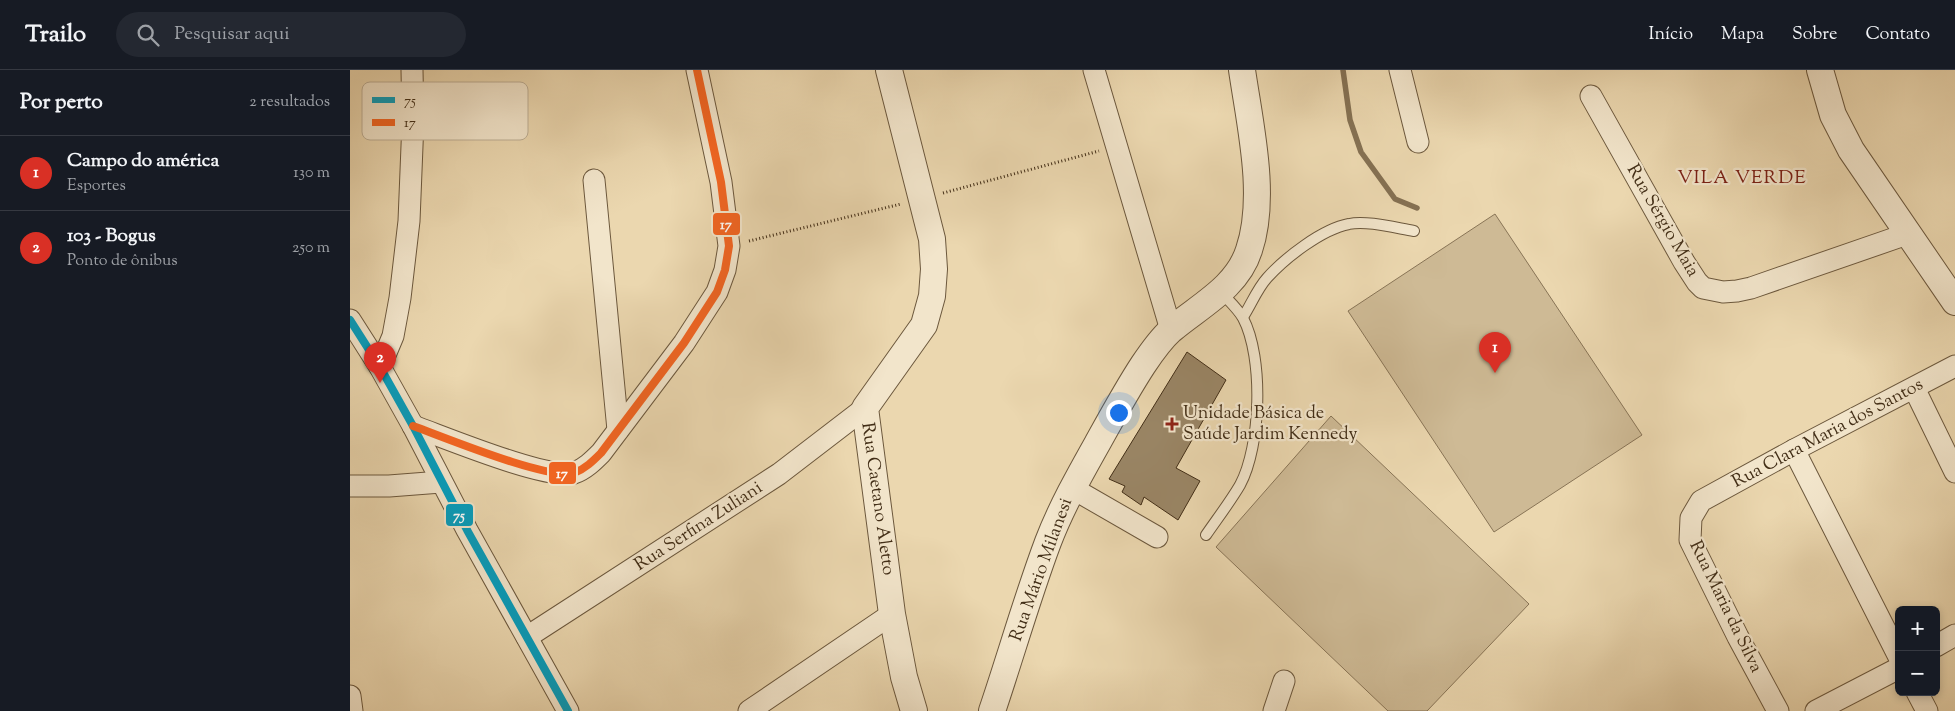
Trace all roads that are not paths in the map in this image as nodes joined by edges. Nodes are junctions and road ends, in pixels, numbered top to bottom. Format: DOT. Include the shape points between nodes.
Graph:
graph roads {
  1 [pos="696,70"];
  2 [pos="889,70"];
  3 [pos="1094,70"];
  4 [pos="1242,70"];
  5 [pos="1400,70"];
  6 [pos="1820,70"];
  7 [pos="1591,96"];
  8 [pos="412,140"];
  9 [pos="1418,142"];
  10 [pos="594,180"];
  11 [pos="1414,231"];
  12 [pos="1907,234"];
  13 [pos="1220,292"];
  14 [pos="1955,302"];
  15 [pos="1243,317"];
  16 [pos="350,320"];
  17 [pos="1171,330"];
  18 [pos="1955,366"];
  19 [pos="380,367"];
  20 [pos="1914,388"];
  21 [pos="865,408"];
  22 [pos="413,426"];
  23 [pos="618,430"];
  24 [pos="1794,450"];
  25 [pos="1955,472"];
  26 [pos="441,482"];
  27 [pos="350,486"];
  28 [pos="1072,488"];
  29 [pos="1701,502"];
  30 [pos="1206,535"];
  31 [pos="1157,537"];
  32 [pos="892,614"];
  33 [pos="1955,635"];
  34 [pos="527,637"];
  35 [pos="1940,644"];
  36 [pos="1896,651"];
  37 [pos="1895,670"];
  38 [pos="1284,681"];
  39 [pos="350,696"];
  40 [pos="1919,696"];
  41 [pos="352,711"];
  42 [pos="568,711"];
  43 [pos="749,711"];
  44 [pos="914,711"];
  45 [pos="992,711"];
  46 [pos="1274,711"];
  47 [pos="1778,711"];
  48 [pos="1816,711"];
  49 [pos="1927,711"];
  1 -- 23 [label="street" via="721,182 729,246 725,270 717,292 684,343"];
  2 -- 21 [label="street, Rua Caetano Aletto" via="932,239 934,269 932,296 924,325"];
  3 -- 17 [label="street"];
  4 -- 13 [label="street, Rua Mário Milanesi" via="1255,169 1256,229 1249,253"];
  5 -- 9 [label="street"];
  6 -- 12 [label="street" via="1833,115 1851,150"];
  7 -- 12 [label="street, Rua Sérgio Maia" via="1684,262 1704,288 1723,292 1750,288"];
  8 -- 19 [label="street" via="409,222 400,298 393,336"];
  10 -- 23 [label="street"];
  11 -- 15 [label="lane" via="1350,224 1326,232 1267,279"];
  12 -- 14 [label="street"];
  13 -- 15 [label="lane"];
  13 -- 17 [label="street, Rua Mário Milanesi"];
  15 -- 30 [label="lane" via="1255,354 1258,402 1252,451 1240,484"];
  16 -- 19 [label="street"];
  17 -- 28 [label="street, Rua Mário Milanesi" via="1143,364"];
  18 -- 20 [label="street, Rua Clara Maria dos Santos"];
  19 -- 22 [label="street"];
  20 -- 24 [label="street, Rua Clara Maria dos Santos"];
  20 -- 25 [label="street"];
  21 -- 32 [label="street, Rua Caetano Aletto"];
  21 -- 34 [label="street, Rua Serfina Zuliani" via="778,474"];
  22 -- 23 [label="street" via="557,474 573,473 587,467"];
  22 -- 26 [label="street"];
  24 -- 29 [label="street, Rua Clara Maria dos Santos"];
  24 -- 36 [label="street"];
  26 -- 27 [label="street"];
  26 -- 34 [label="street"];
  28 -- 31 [label="street"];
  28 -- 45 [label="street, Rua Mário Milanesi" via="1048,541"];
  29 -- 47 [label="street, Rua Maria da Silva" via="1690,518 1690,540"];
  32 -- 43 [label="street"];
  32 -- 44 [label="street, Rua Caetano Aletto"];
  33 -- 35 [label="street"];
  34 -- 42 [label="street"];
  37 -- 48 [label="street"];
  38 -- 46 [label="street"];
  39 -- 41 [label="street"];
  40 -- 49 [label="street"];
}
